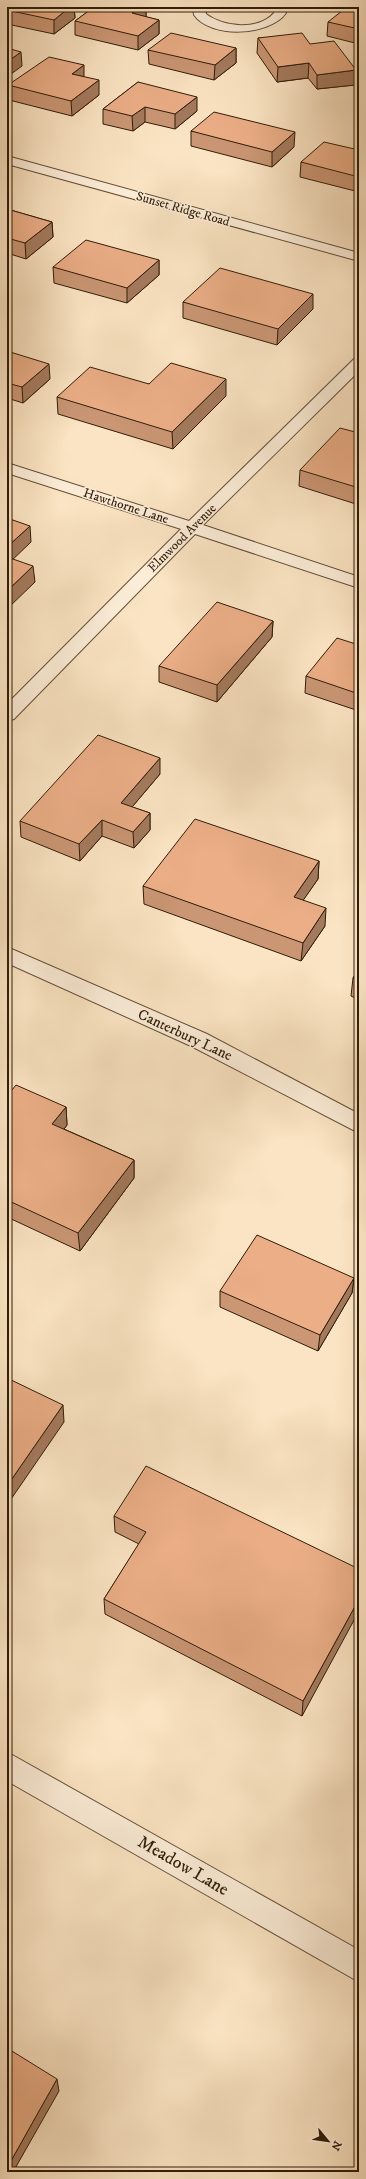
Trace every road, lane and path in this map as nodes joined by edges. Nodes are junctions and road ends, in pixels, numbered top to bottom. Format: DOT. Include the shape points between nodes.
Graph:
graph roads {
  1 [pos="199,7"];
  2 [pos="279,7"];
  3 [pos="7,160"];
  4 [pos="359,257"];
  5 [pos="359,362"];
  6 [pos="7,468"];
  7 [pos="192,527"];
  8 [pos="359,583"];
  9 [pos="7,715"];
  10 [pos="7,954"];
  11 [pos="359,1124"];
  12 [pos="7,1766"];
  13 [pos="359,1967"];
  1 -- 2 [label="street" via="200,15 208,22 240,28 272,22 280,13"];
  3 -- 4 [label="street, Sunset Ridge Road"];
  5 -- 7 [label="street, Elmwood Avenue"];
  6 -- 7 [label="street, Hawthorne Lane"];
  7 -- 8 [label="street, Hawthorne Lane"];
  7 -- 9 [label="street, Elmwood Avenue"];
  10 -- 11 [label="street, Canterbury Lane" via="199,1040"];
  12 -- 13 [label="street, Meadow Lane"];
}
